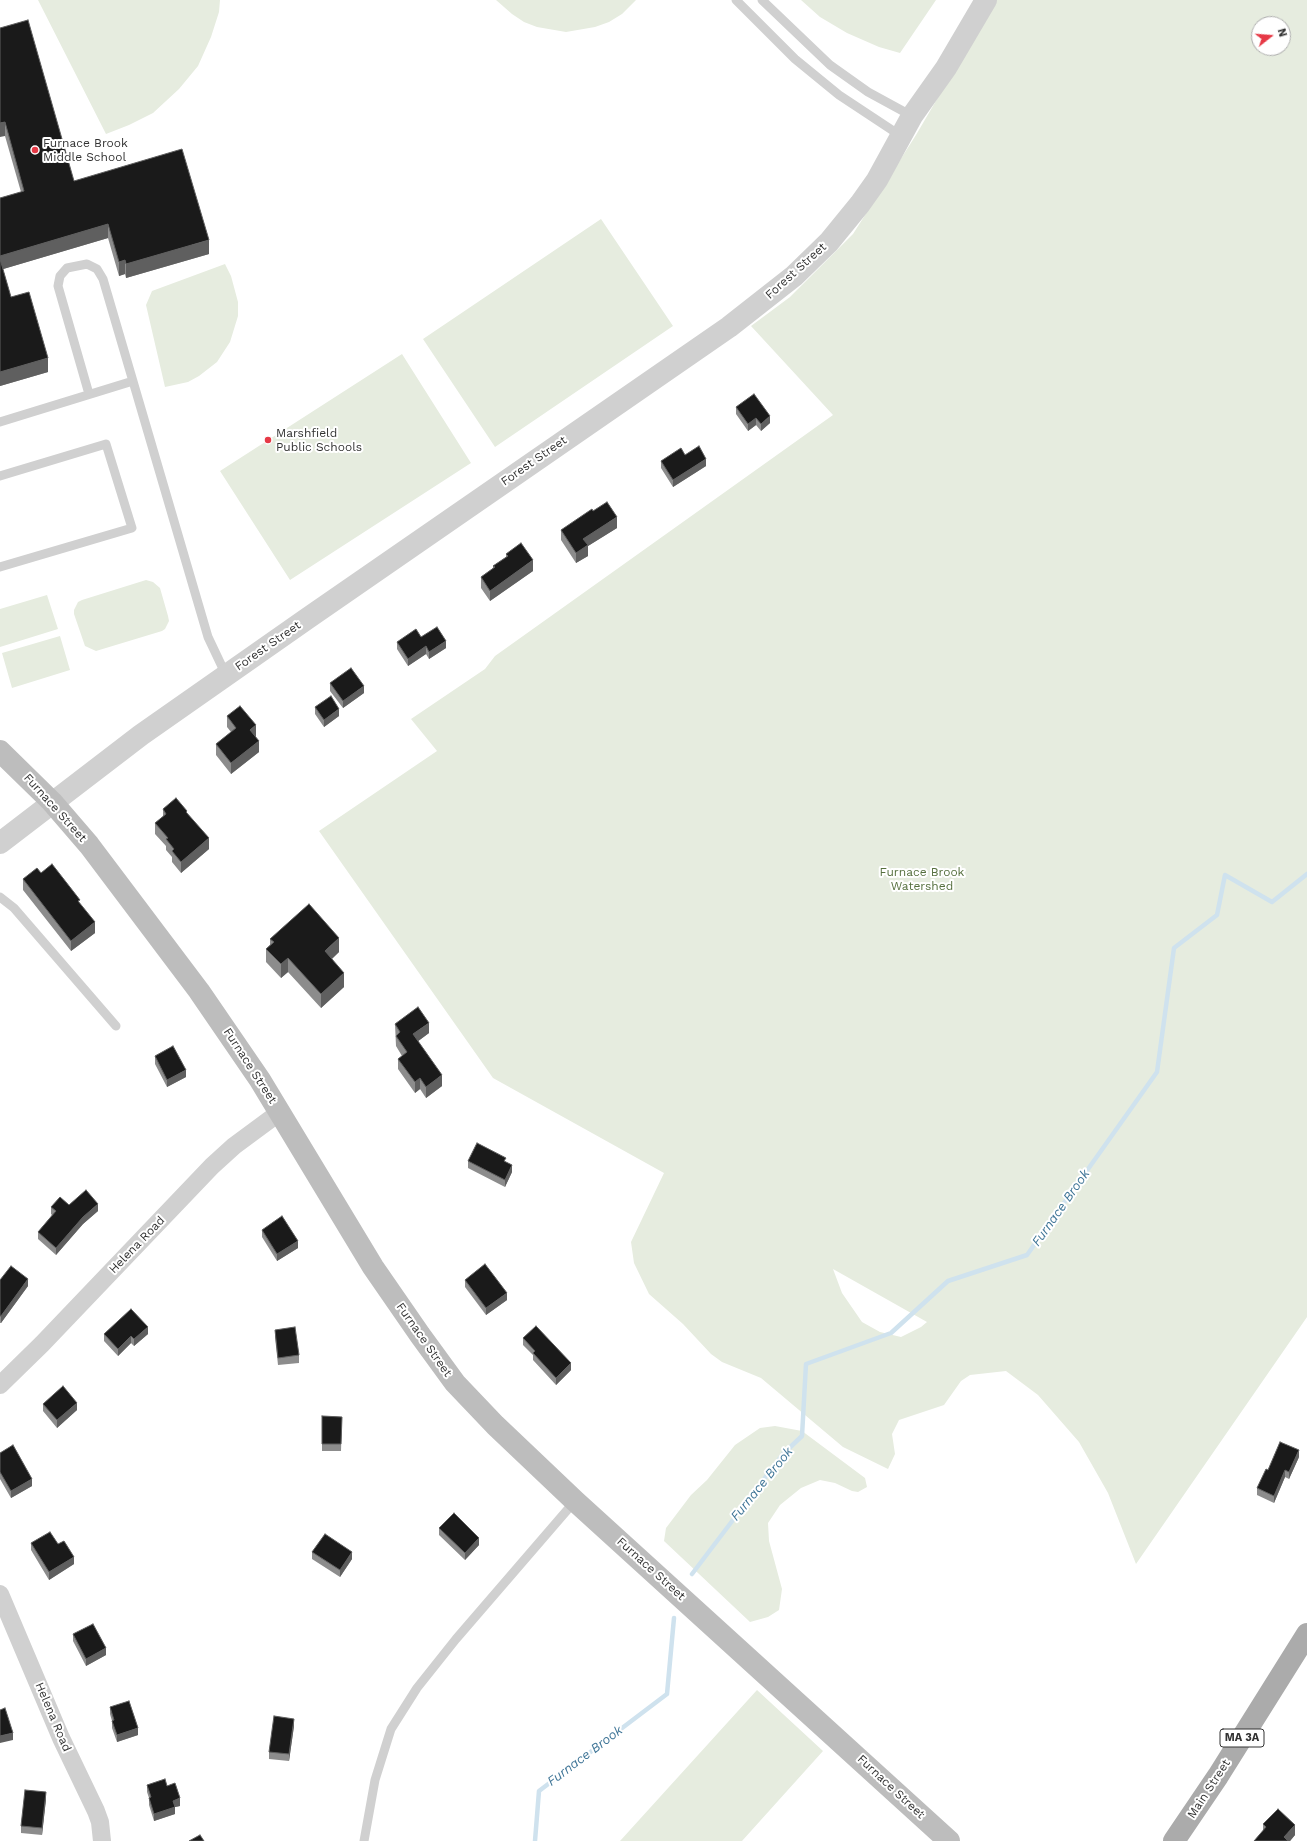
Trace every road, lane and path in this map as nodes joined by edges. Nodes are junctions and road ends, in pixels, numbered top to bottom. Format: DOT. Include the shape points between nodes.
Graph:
graph roads {
  1 [pos="736,0"];
  2 [pos="762,0"];
  3 [pos="986,0"];
  4 [pos="912,116"];
  5 [pos="902,136"];
  6 [pos="133,381"];
  7 [pos="89,394"];
  8 [pos="0,422"];
  9 [pos="0,476"];
  10 [pos="0,567"];
  11 [pos="226,676"];
  12 [pos="0,751"];
  13 [pos="52,802"];
  14 [pos="0,843"];
  15 [pos="0,896"];
  16 [pos="116,1026"];
  17 [pos="280,1112"];
  18 [pos="0,1385"];
  19 [pos="575,1501"];
  20 [pos="0,1594"];
  21 [pos="1307,1634"];
  22 [pos="102,1841"];
  23 [pos="364,1841"];
  24 [pos="950,1841"];
  25 [pos="1174,1841"];
  1 -- 5 [label="lane" via="795,59 839,95"];
  2 -- 4 [label="lane" via="830,65 868,92"];
  3 -- 4 [label="street, Forest Street" via="946,68"];
  4 -- 5 [label="street, Forest Street"];
  5 -- 11 [label="street, Forest Street" via="877,180 845,223 812,259 774,292 712,339"];
  6 -- 7 [label="lane"];
  6 -- 7 [label="lane" via="103,279 97,269 87,264 67,268 60,276 58,286"];
  6 -- 11 [label="lane" via="208,637"];
  7 -- 8 [label="lane"];
  9 -- 10 [label="lane" via="106,444 132,528"];
  11 -- 13 [label="street, Forest Street"];
  12 -- 13 [label="main road, Furnace Street"];
  13 -- 14 [label="street, Forest Street"];
  13 -- 17 [label="main road, Furnace Street" via="93,851 199,992"];
  15 -- 16 [label="lane" via="14,908"];
  17 -- 18 [label="street, Helena Road" via="212,1166"];
  17 -- 19 [label="main road, Furnace Street" via="361,1248 438,1362 474,1404"];
  19 -- 23 [label="lane" via="456,1639 417,1688 391,1729 374,1780"];
  19 -- 24 [label="main road, Furnace Street"];
  20 -- 22 [label="street, Helena Road" via="96,1811"];
  21 -- 25 [label="main road, Main Street / MA 3A"];
}
